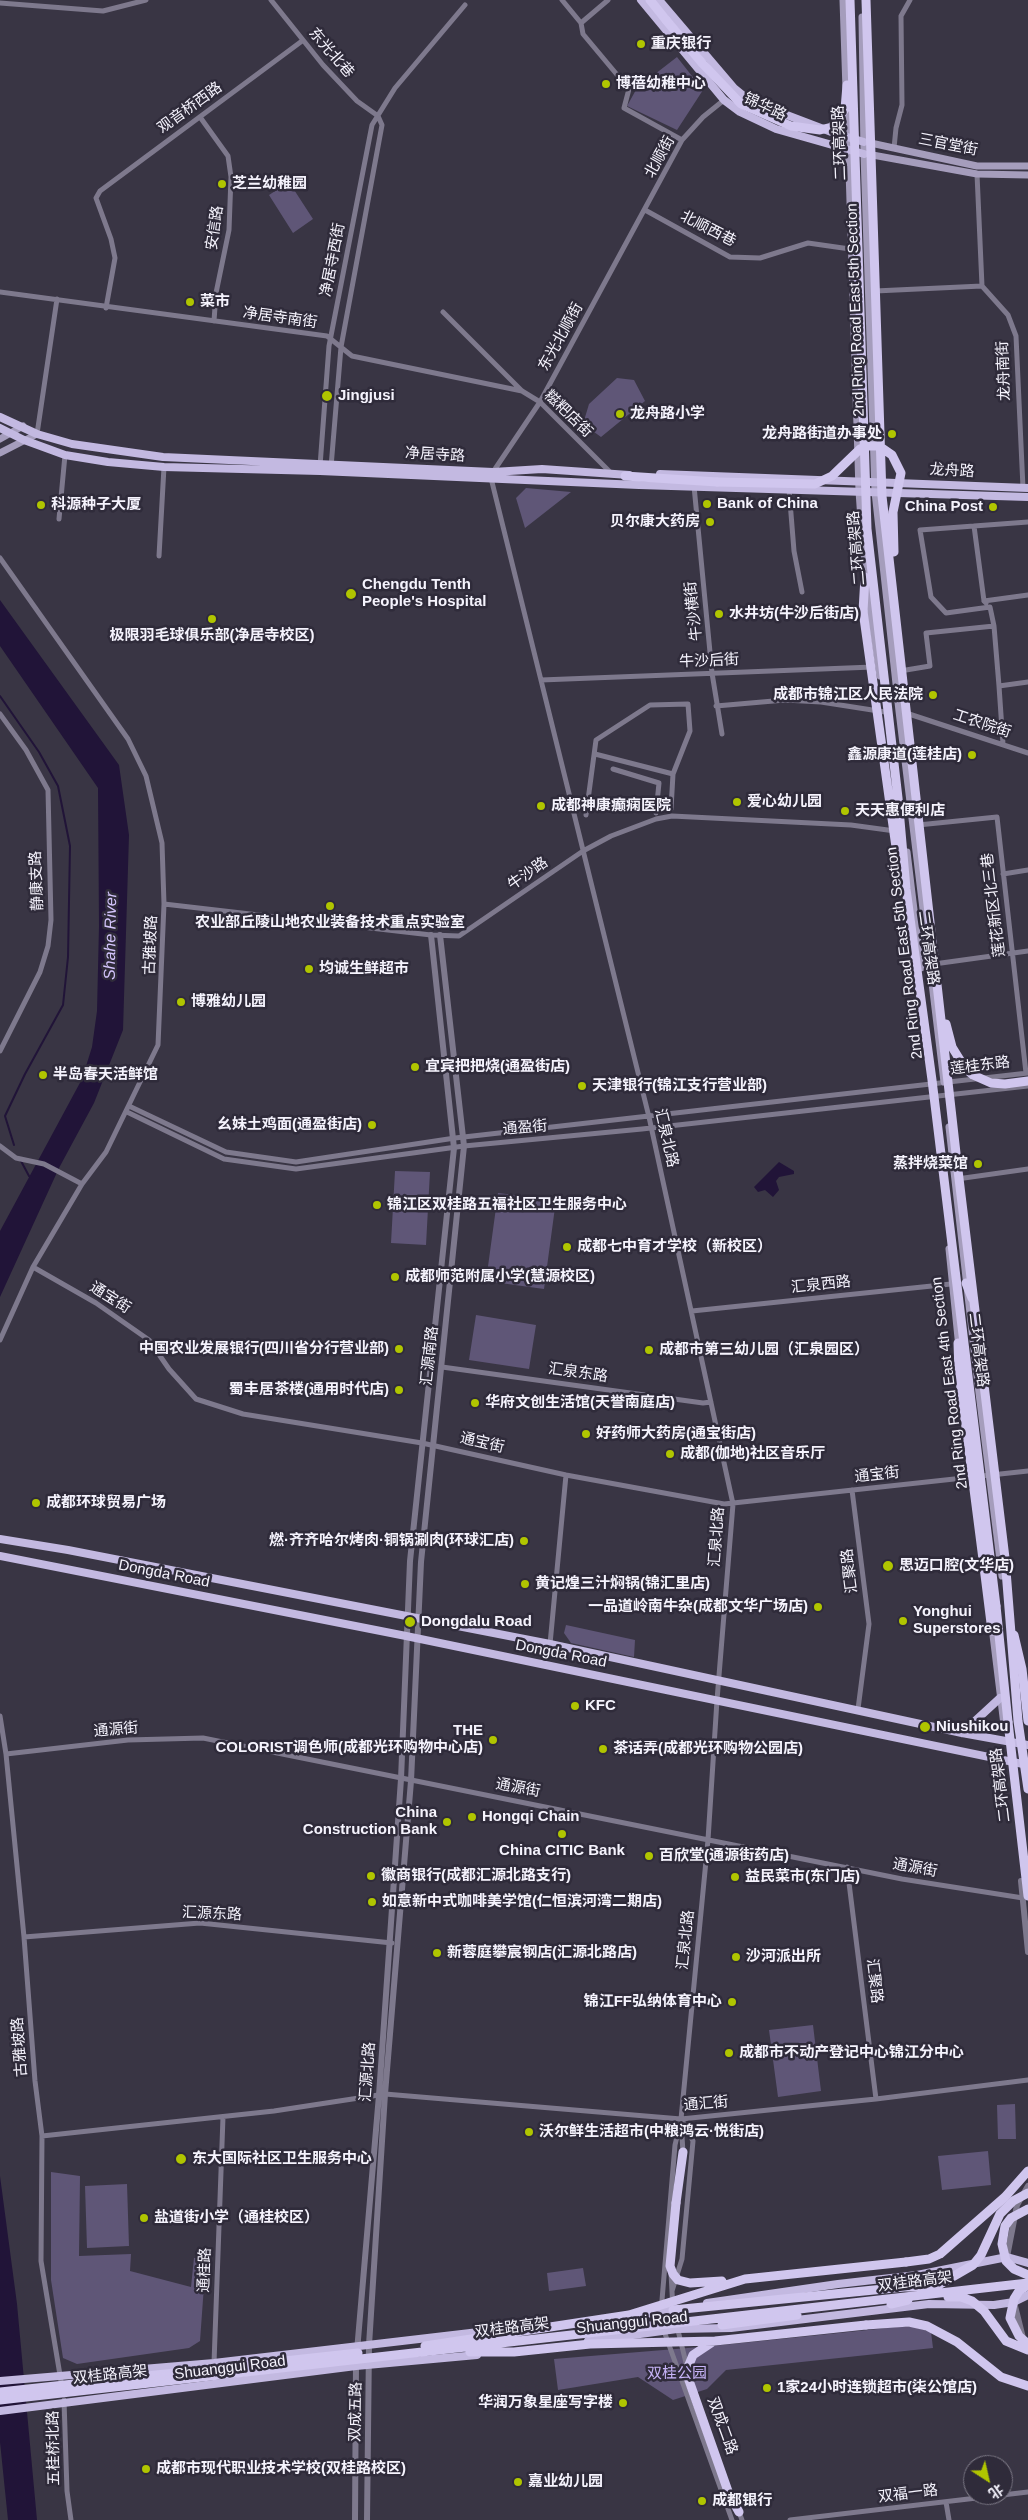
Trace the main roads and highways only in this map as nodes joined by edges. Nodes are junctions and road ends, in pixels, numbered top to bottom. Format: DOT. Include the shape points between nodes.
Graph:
graph roads {
  1 [pos="641,0"];
  2 [pos="650,0"];
  3 [pos="659,0"];
  4 [pos="843,0"];
  5 [pos="849,0"];
  6 [pos="862,0"];
  7 [pos="866,0"];
  8 [pos="848,136"];
  9 [pos="864,142"];
  10 [pos="848,149"];
  11 [pos="864,154"];
  12 [pos="1028,166"];
  13 [pos="1028,175"];
  14 [pos="0,417"];
  15 [pos="23,426"];
  16 [pos="0,428"];
  17 [pos="11,433"];
  18 [pos="37,434"];
  19 [pos="0,439"];
  20 [pos="24,440"];
  21 [pos="0,453"];
  22 [pos="320,467"];
  23 [pos="492,475"];
  24 [pos="625,476"];
  25 [pos="859,481"];
  26 [pos="875,481"];
  27 [pos="1025,488"];
  28 [pos="859,491"];
  29 [pos="875,492"];
  30 [pos="1028,498"];
  31 [pos="865,576"];
  32 [pos="899,654"];
  33 [pos="906,889"];
  34 [pos="937,985"];
  35 [pos="1027,1076"];
  36 [pos="945,1095"];
  37 [pos="937,1096"];
  38 [pos="966,1283"];
  39 [pos="954,1284"];
  40 [pos="0,1539"];
  41 [pos="0,1556"];
  42 [pos="1005,1558"];
  43 [pos="1011,1621"];
  44 [pos="992,1631"];
  45 [pos="1000,1698"];
  46 [pos="1028,1721"];
  47 [pos="962,1733"];
  48 [pos="1007,1741"];
  49 [pos="1027,1744"];
  50 [pos="1014,1763"];
  51 [pos="1028,1764"];
  52 [pos="1028,1790"];
  53 [pos="1028,1869"];
  54 [pos="1028,1874"];
  55 [pos="1021,1881"];
  56 [pos="1025,1897"];
  57 [pos="683,2152"];
  58 [pos="1028,2170"];
  59 [pos="1028,2193"];
  60 [pos="1028,2209"];
  61 [pos="1028,2263"];
  62 [pos="948,2270"];
  63 [pos="1028,2276"];
  64 [pos="745,2279"];
  65 [pos="1028,2284"];
  66 [pos="935,2291"];
  67 [pos="1028,2295"];
  68 [pos="961,2297"];
  69 [pos="891,2304"];
  70 [pos="950,2304"];
  71 [pos="673,2310"];
  72 [pos="722,2326"];
  73 [pos="677,2329"];
  74 [pos="715,2341"];
  75 [pos="1028,2344"];
  76 [pos="425,2349"];
  77 [pos="1028,2349"];
  78 [pos="0,2381"];
  79 [pos="1028,2386"];
  80 [pos="0,2392"];
  81 [pos="0,2399"];
  82 [pos="0,2411"];
  83 [pos="741,2516"];
  1 -- 10 [label="main road, 锦华路" via="724,100 740,112 776,129"];
  2 -- 5 [label="highway, bridge" via="741,104 791,126 820,130 832,127 845,109"];
  3 -- 8 [label="main road, 锦华路" via="734,88 750,101"];
  4 -- 8 [label="main road, 2nd Ring Road East 5th Section"];
  5 -- 33 [label="highway, 二环高架路, bridge" via="867,529"];
  6 -- 9 [label="main road, 2nd Ring Road East 5th Section"];
  7 -- 32 [label="highway, 二环高架路, bridge" via="882,496"];
  8 -- 9 [label="main road, 锦华路"];
  8 -- 10 [label="main road, 2nd Ring Road East 5th Section"];
  9 -- 11 [label="main road, 2nd Ring Road East 5th Section"];
  9 -- 12 [label="main road, 三官堂街" via="977,166"];
  10 -- 11 [label="main road, 锦华路"];
  10 -- 25 [label="main road, 2nd Ring Road East 5th Section"];
  11 -- 13 [label="main road, 三官堂街" via="977,174"];
  11 -- 26 [label="main road, 2nd Ring Road East 5th Section"];
  14 -- 15 [label="main road, 净居寺路"];
  15 -- 17 [label="main road"];
  15 -- 18 [label="main road, 净居寺路"];
  16 -- 17 [label="main road, 净居寺路"];
  17 -- 19 [label="main road"];
  17 -- 20 [label="main road, 净居寺路"];
  18 -- 20 [label="main road"];
  18 -- 22 [label="main road, 净居寺路" via="72,444 163,457"];
  20 -- 21 [label="main road"];
  20 -- 22 [label="main road, 净居寺路" via="66,454 164,468"];
  22 -- 23 [label="main road, 净居寺路"];
  23 -- 24 [label="main road, 净居寺路" via="542,469"];
  23 -- 28 [label="main road, 净居寺路"];
  24 -- 25 [label="main road, 净居寺路"];
  24 -- 32 [label="highway, bridge" via="815,484 832,476 855,452 864,447 879,446 892,455 901,473 892,520"];
  25 -- 26 [label="main road, 净居寺路"];
  25 -- 28 [label="main road, 2nd Ring Road East 5th Section"];
  26 -- 27 [label="main road, 龙舟路"];
  26 -- 29 [label="main road, 2nd Ring Road East 5th Section"];
  28 -- 29 [label="main road, 净居寺路"];
  28 -- 31 [label="main road, 2nd Ring Road East 5th Section"];
  29 -- 30 [label="main road, 净居寺路"];
  29 -- 36 [label="main road, 2nd Ring Road East 5th Section"];
  31 -- 33 [label="highway, bridge" via="863,611 899,880"];
  31 -- 37 [label="main road, 2nd Ring Road East 5th Section" via="904,832"];
  32 -- 34 [label="highway, 二环高架路, bridge"];
  33 -- 39 [label="highway, 二环高架路, bridge"];
  34 -- 35 [label="highway, bridge" via="952,1047 965,1068 991,1083 1005,1084"];
  34 -- 42 [label="highway, 二环高架路, bridge"];
  36 -- 38 [label="main road, 2nd Ring Road East 4th Section"];
  37 -- 39 [label="main road, 2nd Ring Road East 4th Section"];
  38 -- 42 [label="highway, bridge" via="980,1318 983,1339 1007,1529"];
  38 -- 49 [label="main road, 2nd Ring Road East 4th Section"];
  39 -- 44 [label="highway, bridge" via="959,1373"];
  39 -- 44 [label="main road, 2nd Ring Road East 4th Section" via="993,1614"];
  39 -- 56 [label="highway, 二环高架路, bridge" via="995,1598"];
  40 -- 47 [label="main road, Dongda Road" via="550,1644"];
  41 -- 50 [label="main road, Dongda Road" via="406,1636"];
  42 -- 43 [label="highway, 二环高架路, bridge"];
  43 -- 46 [label="highway, bridge" via="1022,1669"];
  43 -- 52 [label="highway, 二环高架路, bridge" via="1018,1721"];
  44 -- 45 [label="main road, 2nd Ring Road East 4th Section"];
  45 -- 47 [label="main road"];
  45 -- 48 [label="main road, 2nd Ring Road East 4th Section"];
  47 -- 48 [label="main road, Dongda Road"];
  48 -- 49 [label="main road, Dongda Road"];
  48 -- 50 [label="main road, 2nd Ring Road East 4th Section"];
  49 -- 51 [label="main road, 2nd Ring Road East 4th Section"];
  50 -- 51 [label="main road, Dongda Road"];
  50 -- 53 [label="main road, 2nd Ring Road East 4th Section"];
  53 -- 54 [label="main road, 2nd Ring Road East 4th Section"];
  53 -- 55 [label="main road"];
  57 -- 64 [label="highway, bridge" via="670,2266 675,2277 690,2283"];
  58 -- 64 [label="highway, bridge" via="1005,2197 934,2257"];
  59 -- 66 [label="highway, bridge" via="1013,2201 1000,2214 973,2265"];
  60 -- 63 [label="highway, bridge" via="1011,2218 1002,2244 1006,2261"];
  61 -- 62 [label="main road, Shuanggui Road" via="1007,2256"];
  62 -- 70 [label="main road"];
  62 -- 71 [label="main road, Shuanggui Road" via="726,2299"];
  63 -- 66 [label="highway, 双桂路高架, bridge"];
  64 -- 76 [label="highway, bridge" via="630,2315"];
  65 -- 66 [label="highway, 双桂路高架, bridge"];
  65 -- 75 [label="highway, bridge" via="1014,2299 1010,2318 1019,2336"];
  66 -- 68 [label="highway, bridge"];
  66 -- 69 [label="highway, bridge"];
  66 -- 71 [label="highway" via="904,2287"];
  66 -- 76 [label="highway, 双桂路高架, bridge"];
  67 -- 70 [label="main road, Shuanggui Road" via="1014,2302 994,2305"];
  68 -- 69 [label="highway, bridge" via="934,2297"];
  68 -- 77 [label="highway, bridge" via="978,2305 1006,2341"];
  69 -- 72 [label="highway, bridge"];
  70 -- 73 [label="main road, Shuanggui Road" via="725,2329"];
  71 -- 78 [label="main road, Shuanggui Road" via="214,2363"];
  72 -- 73 [label="main road"];
  73 -- 82 [label="main road, Shuanggui Road"];
  74 -- 76 [label="highway, bridge" via="590,2344 514,2352"];
  74 -- 79 [label="highway, bridge" via="866,2325 921,2324 950,2337 1001,2377"];
  74 -- 83 [label="highway, bridge" via="692,2355 686,2372 729,2494"];
  76 -- 80 [label="highway, 双桂路高架, bridge"];
  76 -- 81 [label="highway, 双桂路高架, bridge"];
}
